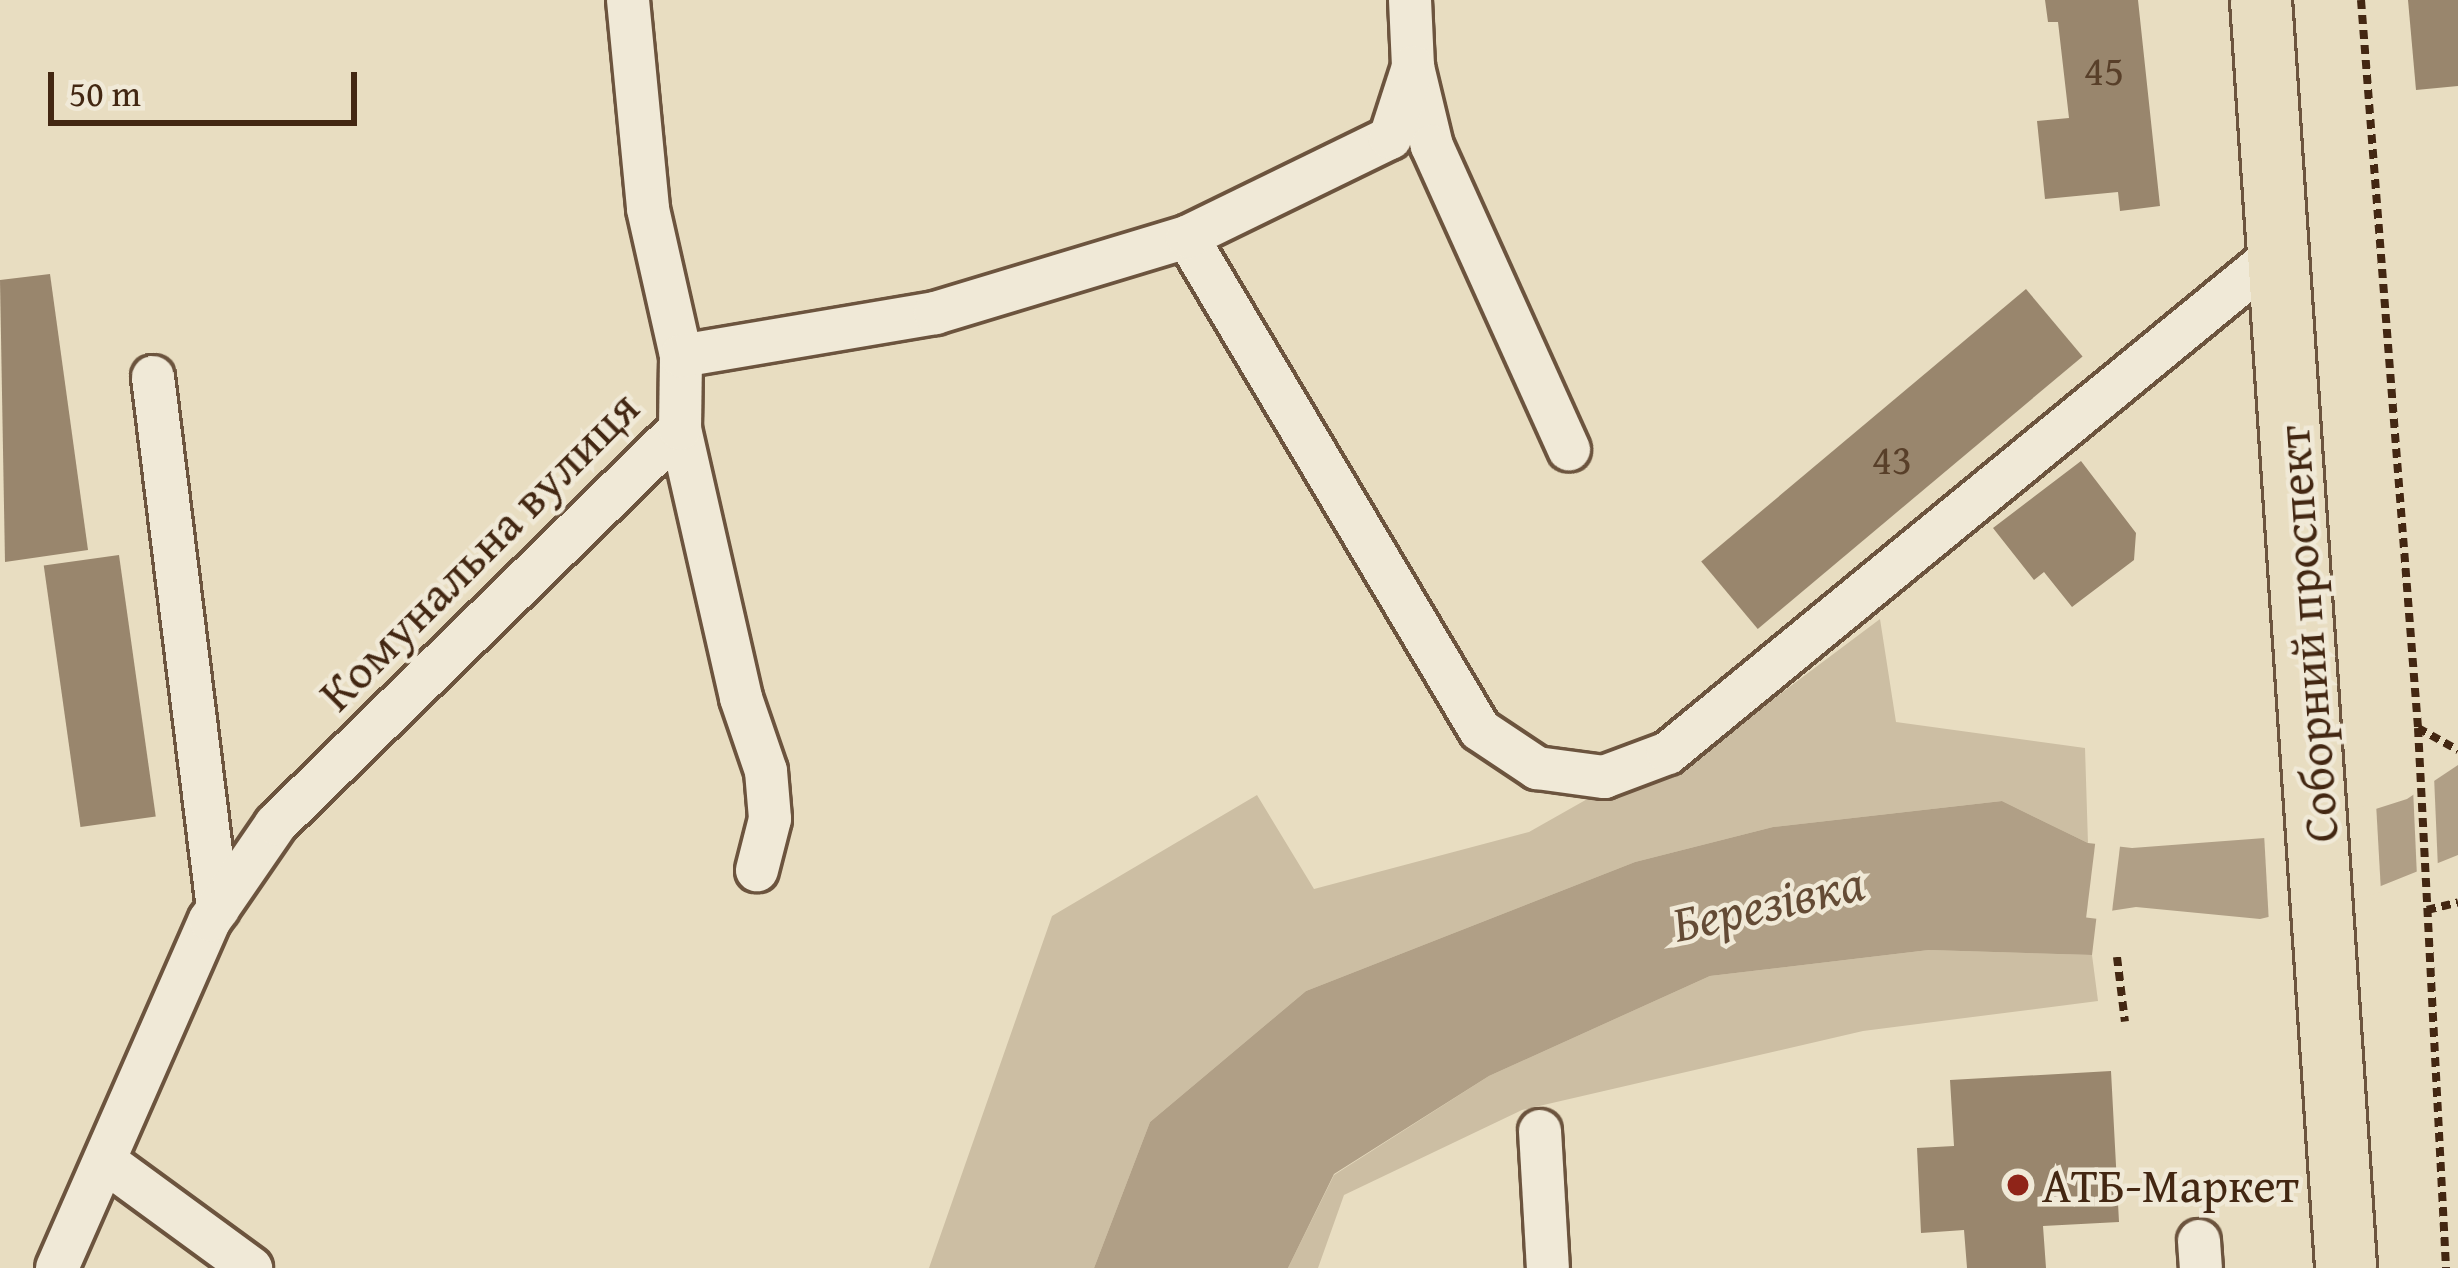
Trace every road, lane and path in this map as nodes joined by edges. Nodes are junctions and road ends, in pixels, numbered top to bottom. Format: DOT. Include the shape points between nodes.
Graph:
graph roads {
  1 [pos="628,0"];
  2 [pos="1410,0"];
  3 [pos="2261,0"];
  4 [pos="2361,0"];
  5 [pos="1413,68"];
  6 [pos="1187,237"];
  7 [pos="2280,251"];
  8 [pos="681,356"];
  9 [pos="153,376"];
  10 [pos="680,429"];
  11 [pos="1569,449"];
  12 [pos="2418,728"];
  13 [pos="2458,751"];
  14 [pos="758,870"];
  15 [pos="2458,902"];
  16 [pos="218,909"];
  17 [pos="2427,910"];
  18 [pos="2117,958"];
  19 [pos="2125,1022"];
  20 [pos="1540,1130"];
  21 [pos="106,1162"];
  22 [pos="57,1268"];
  23 [pos="251,1268"];
  24 [pos="1548,1268"];
  25 [pos="2346,1268"];
  26 [pos="2446,1268"];
  1 -- 8 [label="street" via="648,209"];
  2 -- 5 [label="street"];
  3 -- 7 [label="highway, Соборний проспект"];
  4 -- 12 [label="path"];
  5 -- 6 [label="street, Комунальна вулиця" via="1390,138"];
  5 -- 11 [label="street" via="1432,146"];
  6 -- 7 [label="street" via="1480,730 1537,768 1604,777 1668,753"];
  6 -- 8 [label="street, Комунальна вулиця" via="934,313"];
  7 -- 25 [label="highway, Соборний проспект"];
  8 -- 10 [label="street, Комунальна вулиця"];
  9 -- 16 [label="street"];
  10 -- 14 [label="street" via="740,698 766,771 770,819"];
  10 -- 16 [label="street, Комунальна вулиця" via="276,824"];
  12 -- 13 [label="path"];
  12 -- 17 [label="path"];
  15 -- 17 [label="path"];
  16 -- 21 [label="street, Комунальна вулиця"];
  17 -- 26 [label="path"];
  18 -- 19 [label="path"];
  20 -- 24 [label="street"];
  21 -- 22 [label="street, Комунальна вулиця"];
  21 -- 23 [label="street"];
}
